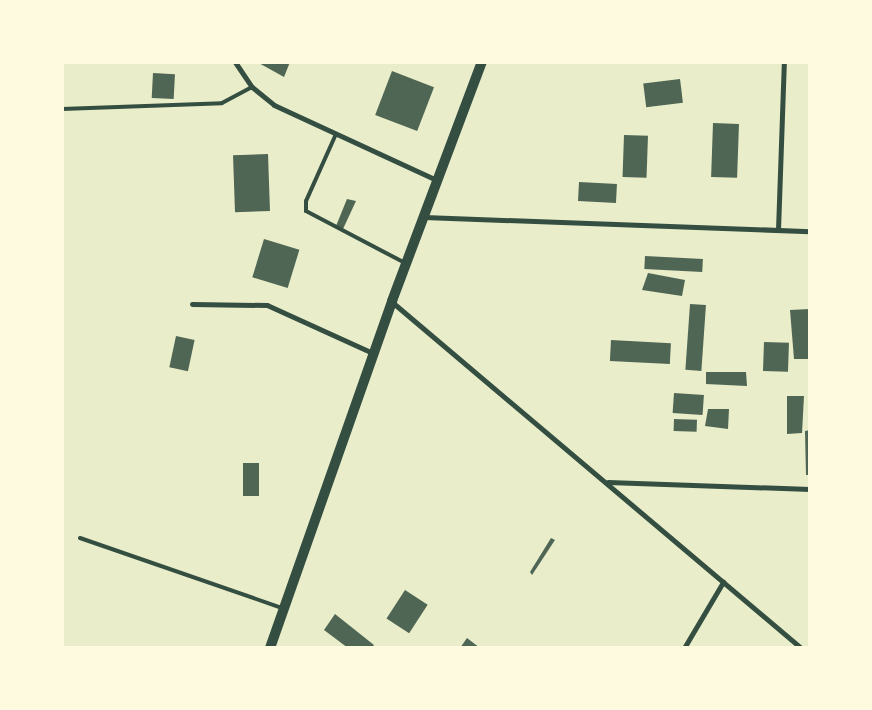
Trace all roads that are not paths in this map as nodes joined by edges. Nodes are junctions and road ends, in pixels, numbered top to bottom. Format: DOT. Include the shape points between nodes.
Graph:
graph roads {
  1 [pos="235,62"];
  2 [pos="482,62"];
  3 [pos="784,62"];
  4 [pos="252,87"];
  5 [pos="62,109"];
  6 [pos="336,134"];
  7 [pos="436,180"];
  8 [pos="424,217"];
  9 [pos="778,230"];
  10 [pos="810,231"];
  11 [pos="406,264"];
  12 [pos="392,302"];
  13 [pos="192,304"];
  14 [pos="373,354"];
  15 [pos="607,482"];
  16 [pos="810,488"];
  17 [pos="80,538"];
  18 [pos="723,582"];
  19 [pos="282,608"];
  20 [pos="270,648"];
  21 [pos="684,648"];
  22 [pos="801,648"];
  1 -- 4 [label="street"];
  2 -- 7 [label="main road"];
  3 -- 9 [label="street"];
  4 -- 5 [label="lane" via="222,103"];
  4 -- 6 [label="street" via="274,105"];
  6 -- 7 [label="street"];
  6 -- 11 [label="lane" via="306,201 306,211"];
  7 -- 8 [label="main road"];
  8 -- 9 [label="street"];
  8 -- 11 [label="main road"];
  9 -- 10 [label="street"];
  11 -- 12 [label="main road"];
  12 -- 14 [label="main road"];
  12 -- 15 [label="street"];
  13 -- 14 [label="street" via="267,305"];
  14 -- 19 [label="main road"];
  15 -- 16 [label="street"];
  15 -- 18 [label="street"];
  17 -- 19 [label="lane"];
  18 -- 21 [label="street"];
  18 -- 22 [label="street"];
  19 -- 20 [label="main road"];
}
